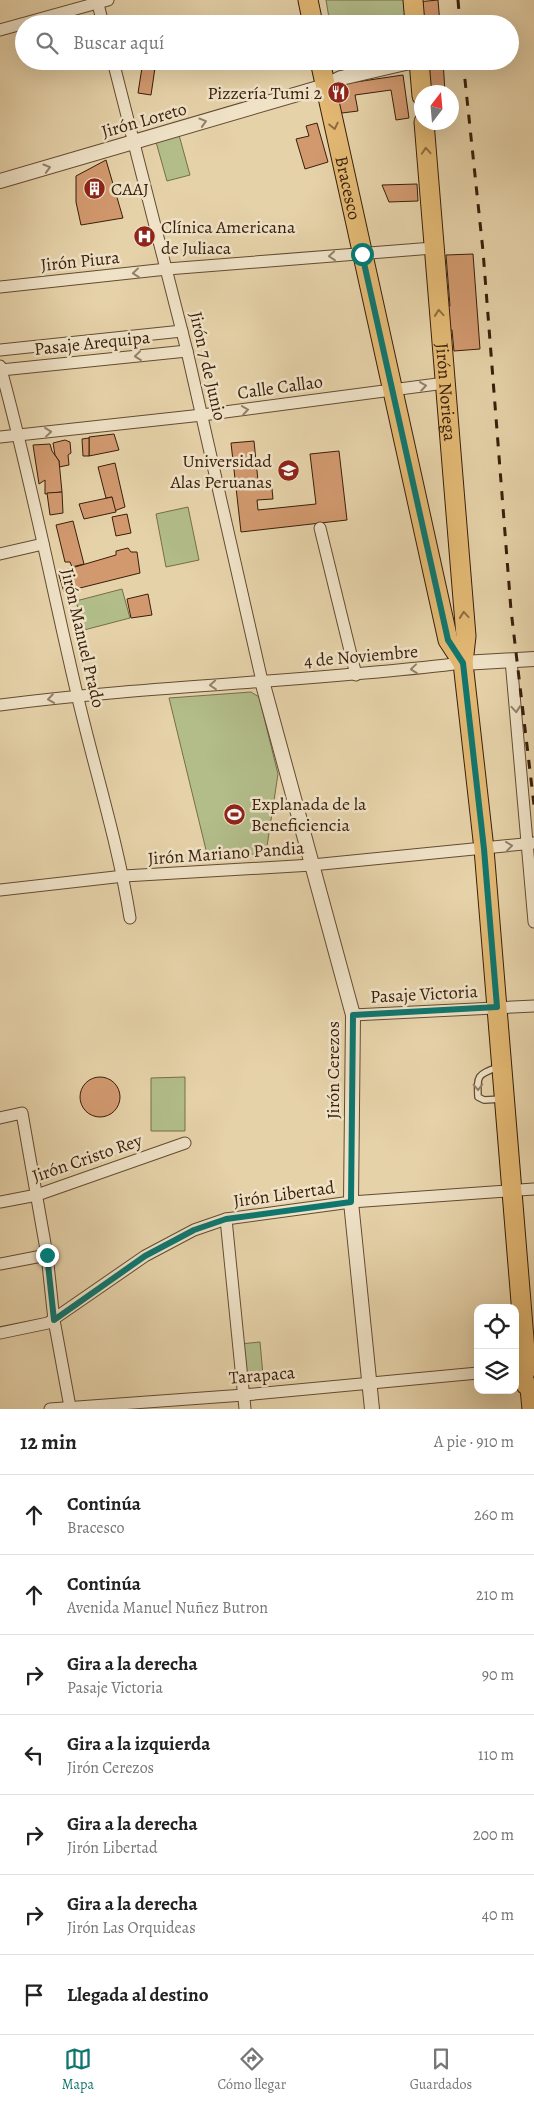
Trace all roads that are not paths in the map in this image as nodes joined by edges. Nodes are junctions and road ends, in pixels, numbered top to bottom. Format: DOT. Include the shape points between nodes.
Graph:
graph roads {
  1 [pos="308,0"];
  2 [pos="413,0"];
  3 [pos="101,1"];
  4 [pos="52,15"];
  5 [pos="102,15"];
  6 [pos="311,15"];
  7 [pos="414,15"];
  8 [pos="15,26"];
  9 [pos="0,30"];
  10 [pos="115,70"];
  11 [pos="322,70"];
  12 [pos="375,70"];
  13 [pos="420,70"];
  14 [pos="421,85"];
  15 [pos="325,86"];
  16 [pos="425,130"];
  17 [pos="134,143"];
  18 [pos="0,181"];
  19 [pos="433,248"];
  20 [pos="362,254"];
  21 [pos="167,269"];
  22 [pos="0,287"];
  23 [pos="182,331"];
  24 [pos="0,350"];
  25 [pos="187,351"];
  26 [pos="1,368"];
  27 [pos="445,383"];
  28 [pos="392,390"];
  29 [pos="202,415"];
  30 [pos="18,435"];
  31 [pos="0,437"];
  32 [pos="320,528"];
  33 [pos="44,544"];
  34 [pos="0,554"];
  35 [pos="534,659"];
  36 [pos="511,660"];
  37 [pos="463,663"];
  38 [pos="356,675"];
  39 [pos="262,681"];
  40 [pos="77,695"];
  41 [pos="0,706"];
  42 [pos="531,843"];
  43 [pos="484,849"];
  44 [pos="312,865"];
  45 [pos="124,876"];
  46 [pos="0,890"];
  47 [pos="130,918"];
  48 [pos="534,922"];
  49 [pos="534,1006"];
  50 [pos="497,1007"];
  51 [pos="353,1015"];
  52 [pos="502,1066"];
  53 [pos="505,1099"];
  54 [pos="0,1118"];
  55 [pos="184,1143"];
  56 [pos="534,1189"];
  57 [pos="512,1191"];
  58 [pos="37,1195"];
  59 [pos="0,1202"];
  60 [pos="351,1202"];
  61 [pos="226,1219"];
  62 [pos="47,1255"];
  63 [pos="0,1264"];
  64 [pos="54,1320"];
  65 [pos="0,1332"];
  66 [pos="474,1373"];
  67 [pos="528,1375"];
  68 [pos="370,1383"];
  69 [pos="244,1395"];
  70 [pos="70,1407"];
  71 [pos="50,1409"];
  72 [pos="245,1409"];
  73 [pos="372,1409"];
  74 [pos="532,1409"];
  1 -- 6 [label="main road"];
  2 -- 7 [label="main road"];
  3 -- 4 [label="street"];
  3 -- 5 [label="street"];
  8 -- 9 [label="street"];
  10 -- 17 [label="street, Jirón 7 de Junio"];
  11 -- 15 [label="main road, Bracesco"];
  12 -- 15 [label="street, Jirón Loreto" via="341,78"];
  13 -- 14 [label="main road"];
  17 -- 15 [label="street, Jirón Loreto, one-way"];
  15 -- 20 [label="main road, Bracesco, one-way"];
  19 -- 16 [label="main road, Jirón Noriega, one-way"];
  18 -- 17 [label="street, Jirón Loreto, one-way"];
  17 -- 21 [label="street, Jirón 7 de Junio"];
  19 -- 20 [label="street, Jirón Piura"];
  27 -- 19 [label="main road, Jirón Noriega, one-way"];
  20 -- 21 [label="street, Jirón Piura, one-way"];
  20 -- 28 [label="main road, Bracesco"];
  21 -- 22 [label="street, Jirón Piura, one-way"];
  21 -- 23 [label="street, Jirón 7 de Junio"];
  23 -- 24 [label="street, Pasaje Arequipa"];
  23 -- 25 [label="street, Jirón 7 de Junio"];
  25 -- 26 [label="street, Pasaje Arequipa, one-way"];
  25 -- 29 [label="street, Jirón 7 de Junio"];
  26 -- 30 [label="street, Jirón Manuel Prado"];
  28 -- 27 [label="street, Calle Callao, one-way"];
  37 -- 27 [label="main road, Jirón Noriega, one-way" via="466,636"];
  29 -- 28 [label="street, Calle Callao, one-way"];
  28 -- 37 [label="main road, Bracesco" via="448,640"];
  30 -- 29 [label="street, Calle Callao, one-way"];
  29 -- 39 [label="street, Jirón 7 de Junio"];
  30 -- 31 [label="street, Calle Callao"];
  30 -- 33 [label="street, Jirón Manuel Prado"];
  32 -- 38 [label="street"];
  33 -- 34 [label="street"];
  33 -- 40 [label="street, Jirón Manuel Prado"];
  35 -- 36 [label="street"];
  36 -- 37 [label="street"];
  36 -- 42 [label="street, one-way"];
  37 -- 38 [label="street, 4 de Noviembre, one-way"];
  37 -- 43 [label="main road"];
  38 -- 39 [label="street, 4 de Noviembre"];
  39 -- 40 [label="street, 4 de Noviembre, one-way"];
  39 -- 44 [label="street, Jirón Cerezos"];
  40 -- 41 [label="street, 4 de Noviembre, one-way"];
  40 -- 45 [label="street, Jirón Manuel Prado"];
  43 -- 42 [label="street, Jirón Mariano Pandia, one-way"];
  42 -- 48 [label="street"];
  43 -- 44 [label="street, Jirón Mariano Pandia"];
  43 -- 50 [label="main road"];
  44 -- 45 [label="street, Jirón Mariano Pandia"];
  44 -- 51 [label="street, Jirón Cerezos"];
  45 -- 46 [label="street, Jirón Mariano Pandia"];
  45 -- 47 [label="street, Jirón Manuel Prado"];
  49 -- 50 [label="street, Pasaje Victoria"];
  50 -- 51 [label="street, Pasaje Victoria"];
  50 -- 52 [label="main road"];
  51 -- 60 [label="street, Jirón Cerezos"];
  52 -- 53 [label="main road"];
  52 -- 53 [label="lane, one-way" via="480,1074 478,1097 484,1100"];
  53 -- 57 [label="main road"];
  54 -- 58 [label="street" via="22,1113"];
  55 -- 58 [label="street, Jirón Cristo Rey"];
  56 -- 57 [label="street, Jirón Libertad"];
  57 -- 60 [label="street, Jirón Libertad"];
  57 -- 67 [label="main road"];
  58 -- 59 [label="street, Jirón Cristo Rey"];
  58 -- 62 [label="street"];
  60 -- 61 [label="street, Jirón Libertad"];
  60 -- 68 [label="street, Jirón Cerezos"];
  61 -- 64 [label="street, Jirón Libertad" via="194,1230 145,1256"];
  61 -- 69 [label="street"];
  62 -- 63 [label="street"];
  62 -- 64 [label="street"];
  64 -- 65 [label="street, Jirón Libertad"];
  64 -- 70 [label="street"];
  66 -- 68 [label="street, Tarapaca"];
  67 -- 74 [label="main road"];
  68 -- 69 [label="street, Tarapaca"];
  68 -- 73 [label="street, Jirón Cerezos"];
  69 -- 70 [label="street, Tarapaca"];
  69 -- 72 [label="street"];
  70 -- 71 [label="street, Tarapaca"];
}
